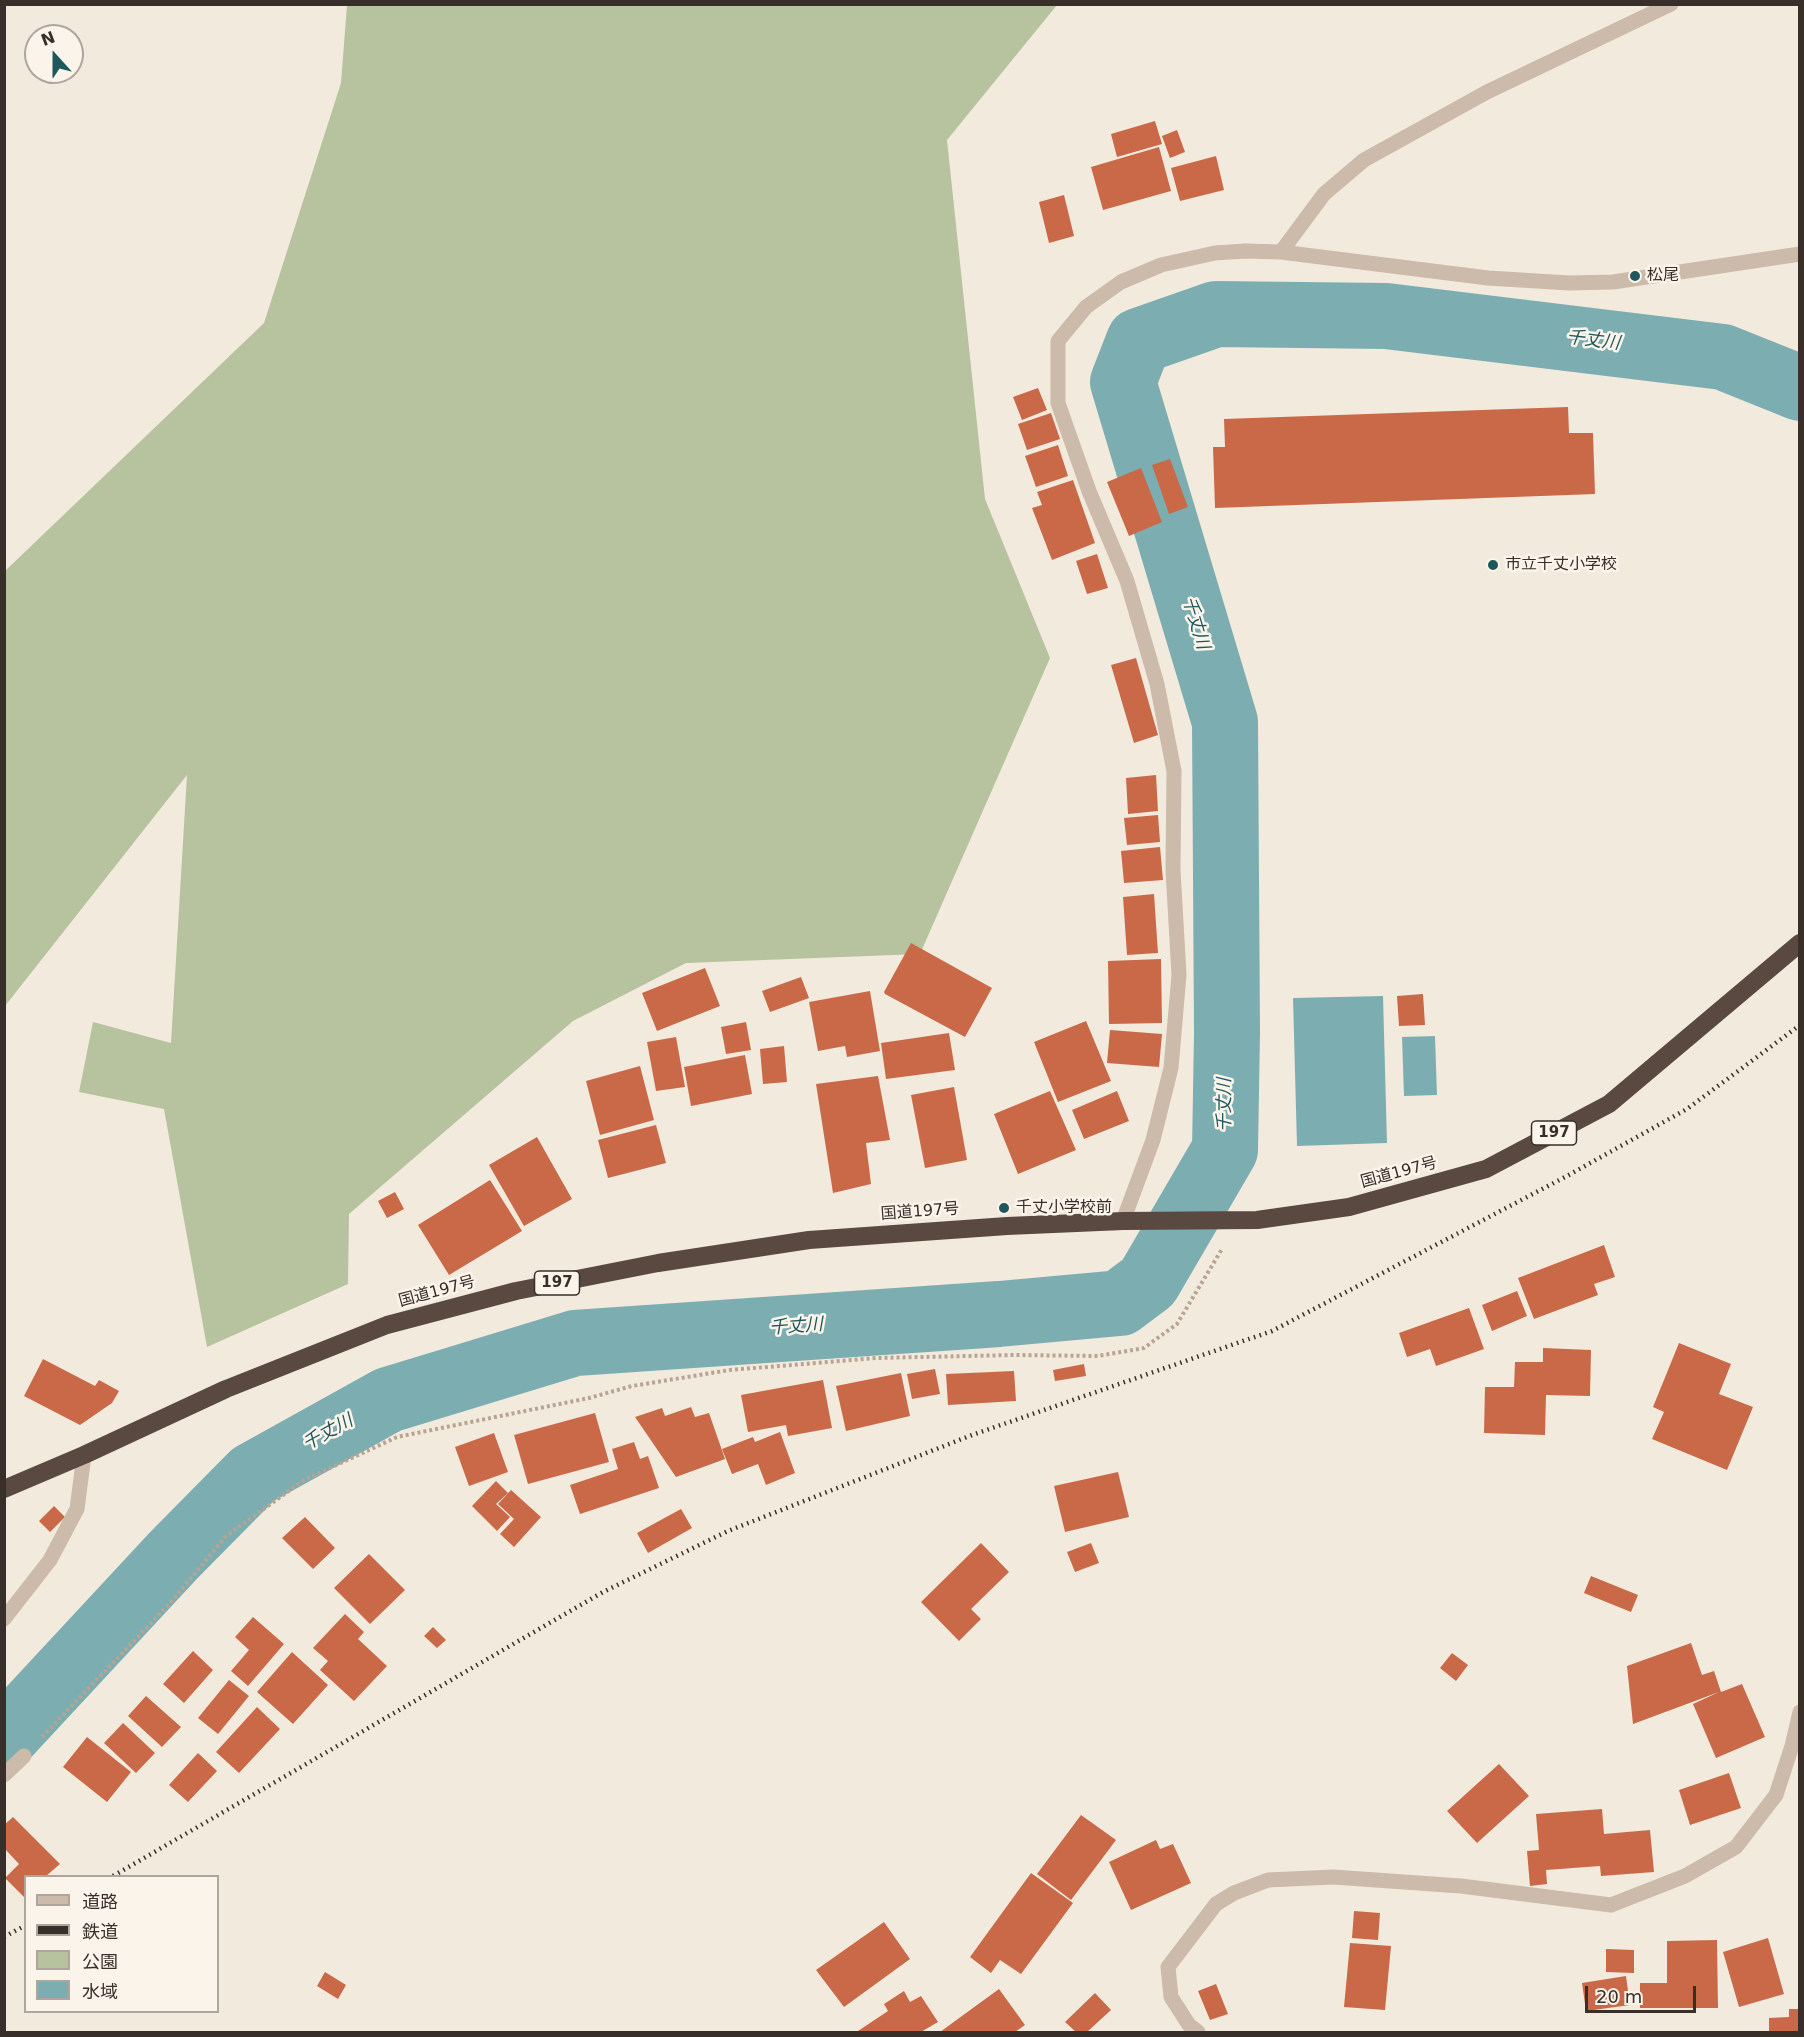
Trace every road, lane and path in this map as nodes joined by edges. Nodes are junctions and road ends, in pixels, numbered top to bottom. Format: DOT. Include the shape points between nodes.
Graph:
graph roads {
  1 [pos="1671,4"];
  2 [pos="1281,252"];
  3 [pos="1800,254"];
  4 [pos="1800,943"];
  5 [pos="1248,1220"];
  6 [pos="1123,1221"];
  7 [pos="84,1455"];
  8 [pos="4,1490"];
  9 [pos="4,1619"];
  10 [pos="1800,1712"];
  11 [pos="24,1756"];
  12 [pos="4,1775"];
  13 [pos="1198,2032"];
  1 -- 2 [label="street" via="1487,92 1364,160 1324,194"];
  2 -- 3 [label="street" via="1488,278 1569,283 1613,282"];
  2 -- 6 [label="street" via="1215,253 1161,265 1121,282 1094,301 1058,341 1058,403 1089,491 1127,580 1157,684 1173,771 1179,975 1171,1068 1153,1140"];
  4 -- 5 [label="highway, 国道197号 / 197" via="1609,1104 1486,1169 1349,1206"];
  5 -- 6 [label="highway, 国道197号 / 197"];
  5 -- 11 [label="path" via="1177,1324 1144,1348 1098,1356 876,1358 730,1370 632,1386 397,1437 304,1480 226,1536 172,1601"];
  6 -- 7 [label="highway, 国道197号 / 197" via="809,1240 658,1263 516,1291 387,1325 226,1389"];
  7 -- 8 [label="highway, 国道197号 / 197"];
  7 -- 9 [label="street" via="76,1509 50,1560"];
  10 -- 13 [label="street" via="1776,1795 1736,1847 1685,1876 1611,1905 1461,1886 1333,1878 1268,1880 1234,1893 1216,1904 1168,1967 1171,1997"];
  11 -- 12 [label="street"];
}
